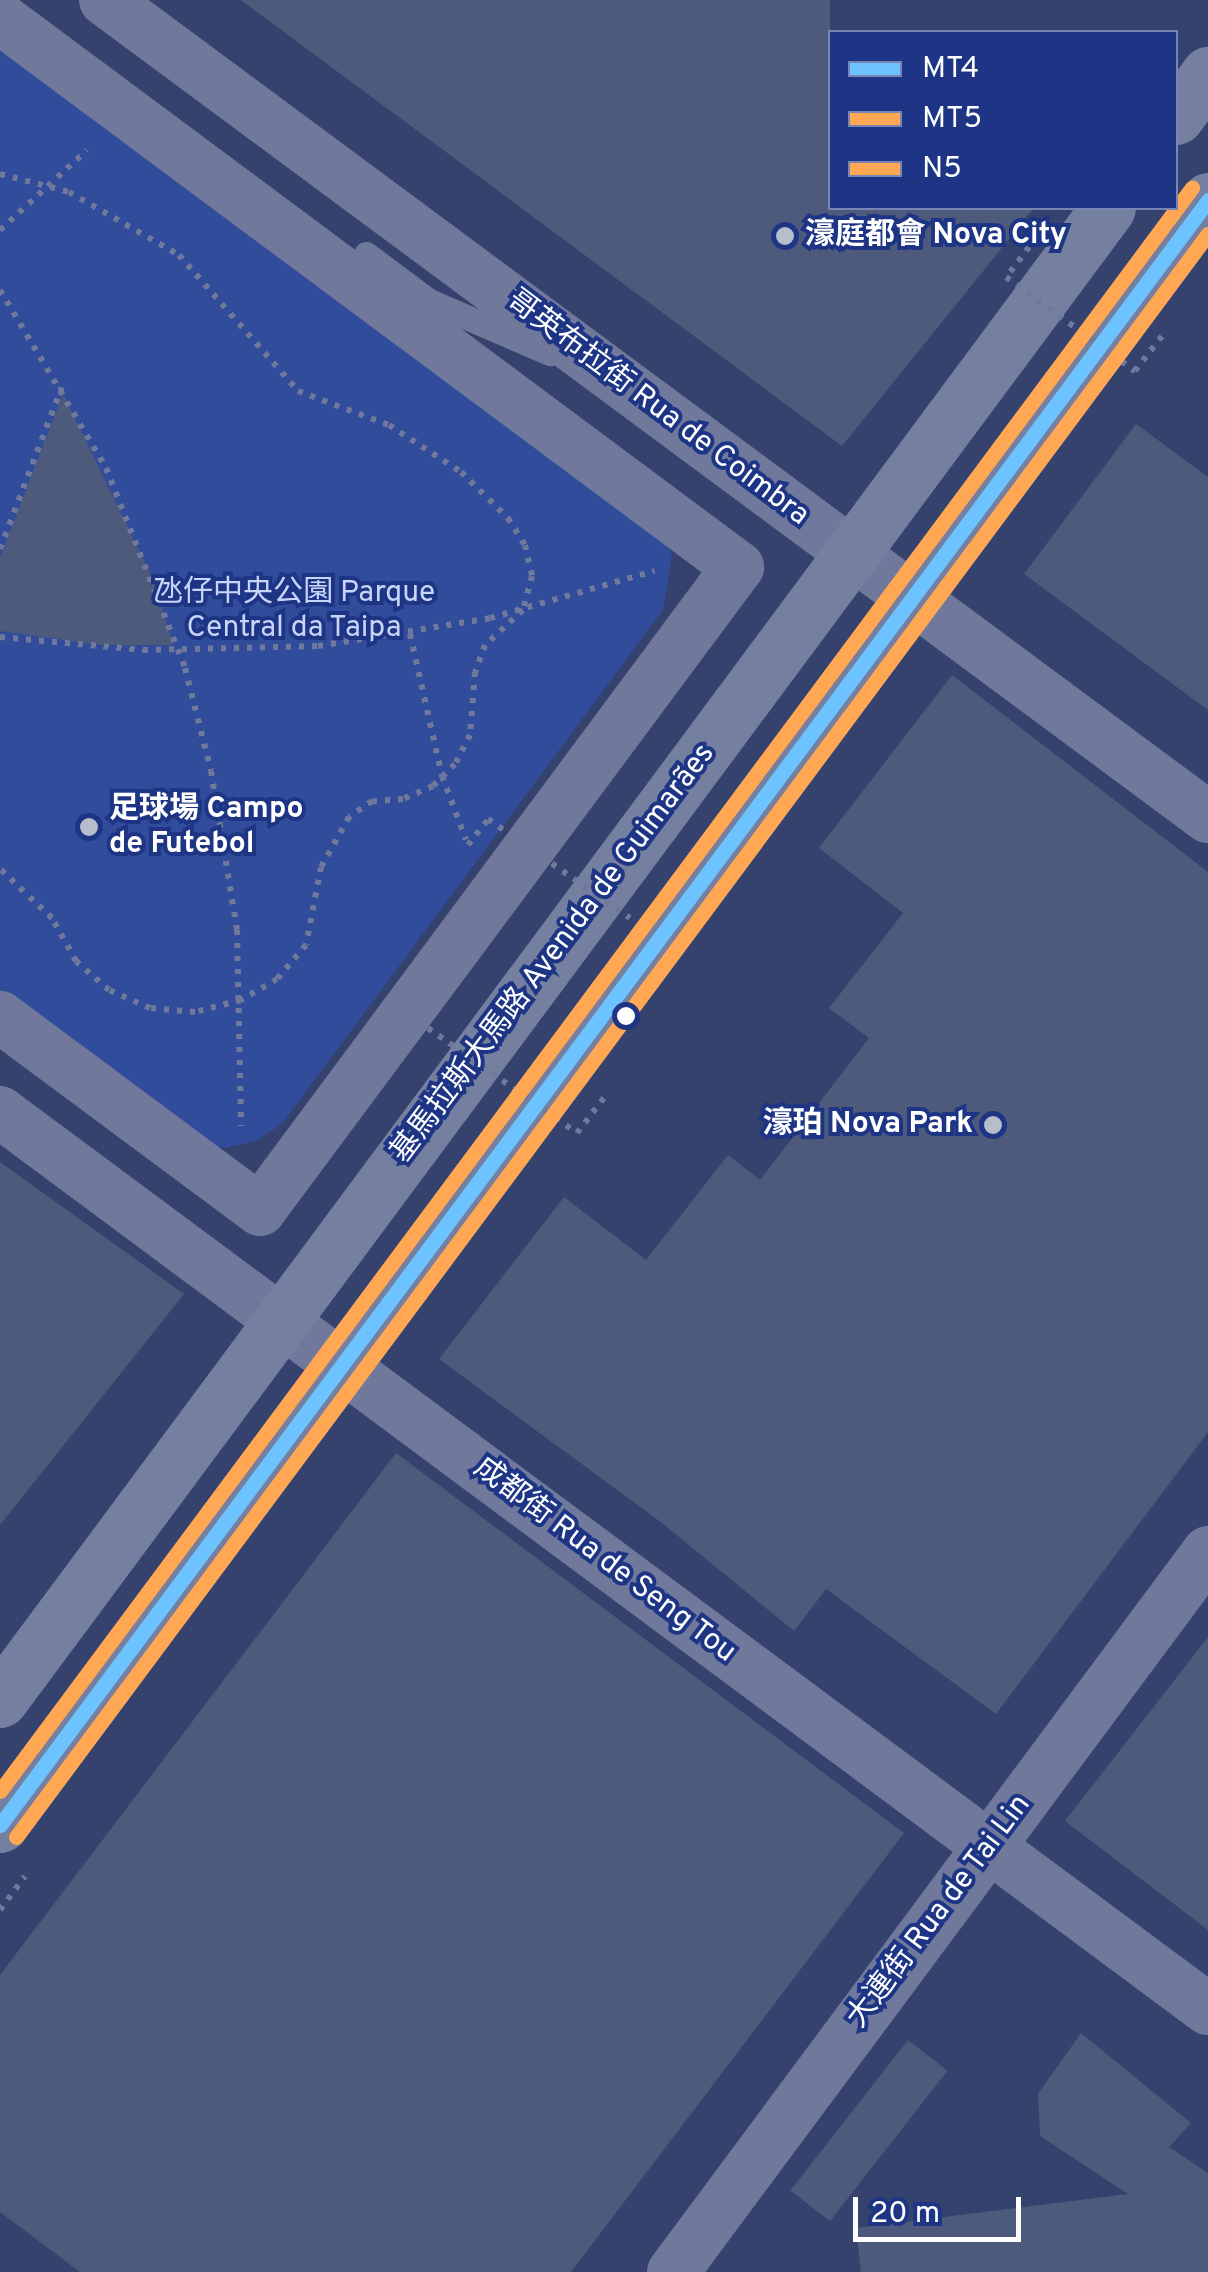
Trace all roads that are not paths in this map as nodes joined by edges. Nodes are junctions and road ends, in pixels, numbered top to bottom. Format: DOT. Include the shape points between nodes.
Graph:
graph roads {
  1 [pos="105,0"];
  2 [pos="0,18"];
  3 [pos="1208,74"];
  4 [pos="1178,115"];
  5 [pos="1208,200"];
  6 [pos="1107,210"];
  7 [pos="366,254"];
  8 [pos="626,386"];
  9 [pos="852,553"];
  10 [pos="912,598"];
  11 [pos="1208,817"];
  12 [pos="0,1017"];
  13 [pos="0,1088"];
  14 [pos="0,1112"];
  15 [pos="55,1153"];
  16 [pos="281,1321"];
  17 [pos="342,1366"];
  18 [pos="1208,1552"];
  19 [pos="0,1700"];
  20 [pos="0,1825"];
  21 [pos="989,1846"];
  22 [pos="1208,2009"];
  23 [pos="673,2272"];
  1 -- 8 [label="street, 哥英布拉街 Rua de Coimbra"];
  2 -- 12 [label="street" via="738,566 260,1210"];
  3 -- 4 [label="main road"];
  5 -- 10 [label="main road"];
  6 -- 9 [label="main road, 基馬拉斯大馬路 Avenida de Guimarães"];
  7 -- 8 [label="lane" via="429,301"];
  8 -- 9 [label="street, 哥英布拉街 Rua de Coimbra"];
  9 -- 10 [label="street, 哥英布拉街 Rua de Coimbra"];
  9 -- 16 [label="main road, 基馬拉斯大馬路 Avenida de Guimarães"];
  10 -- 11 [label="street, 哥英布拉街 Rua de Coimbra"];
  10 -- 17 [label="main road"];
  13 -- 15 [label="lane"];
  14 -- 15 [label="street, 成都街 Rua de Seng Tou"];
  15 -- 16 [label="street, 成都街 Rua de Seng Tou"];
  16 -- 17 [label="street, 成都街 Rua de Seng Tou"];
  16 -- 19 [label="main road, 基馬拉斯大馬路 Avenida de Guimarães"];
  17 -- 20 [label="main road"];
  17 -- 21 [label="street, 成都街 Rua de Seng Tou"];
  18 -- 21 [label="street, 大連街 Rua de Tai Lin"];
  21 -- 22 [label="street, 成都街 Rua de Seng Tou"];
  21 -- 23 [label="street, 大連街 Rua de Tai Lin"];
}
